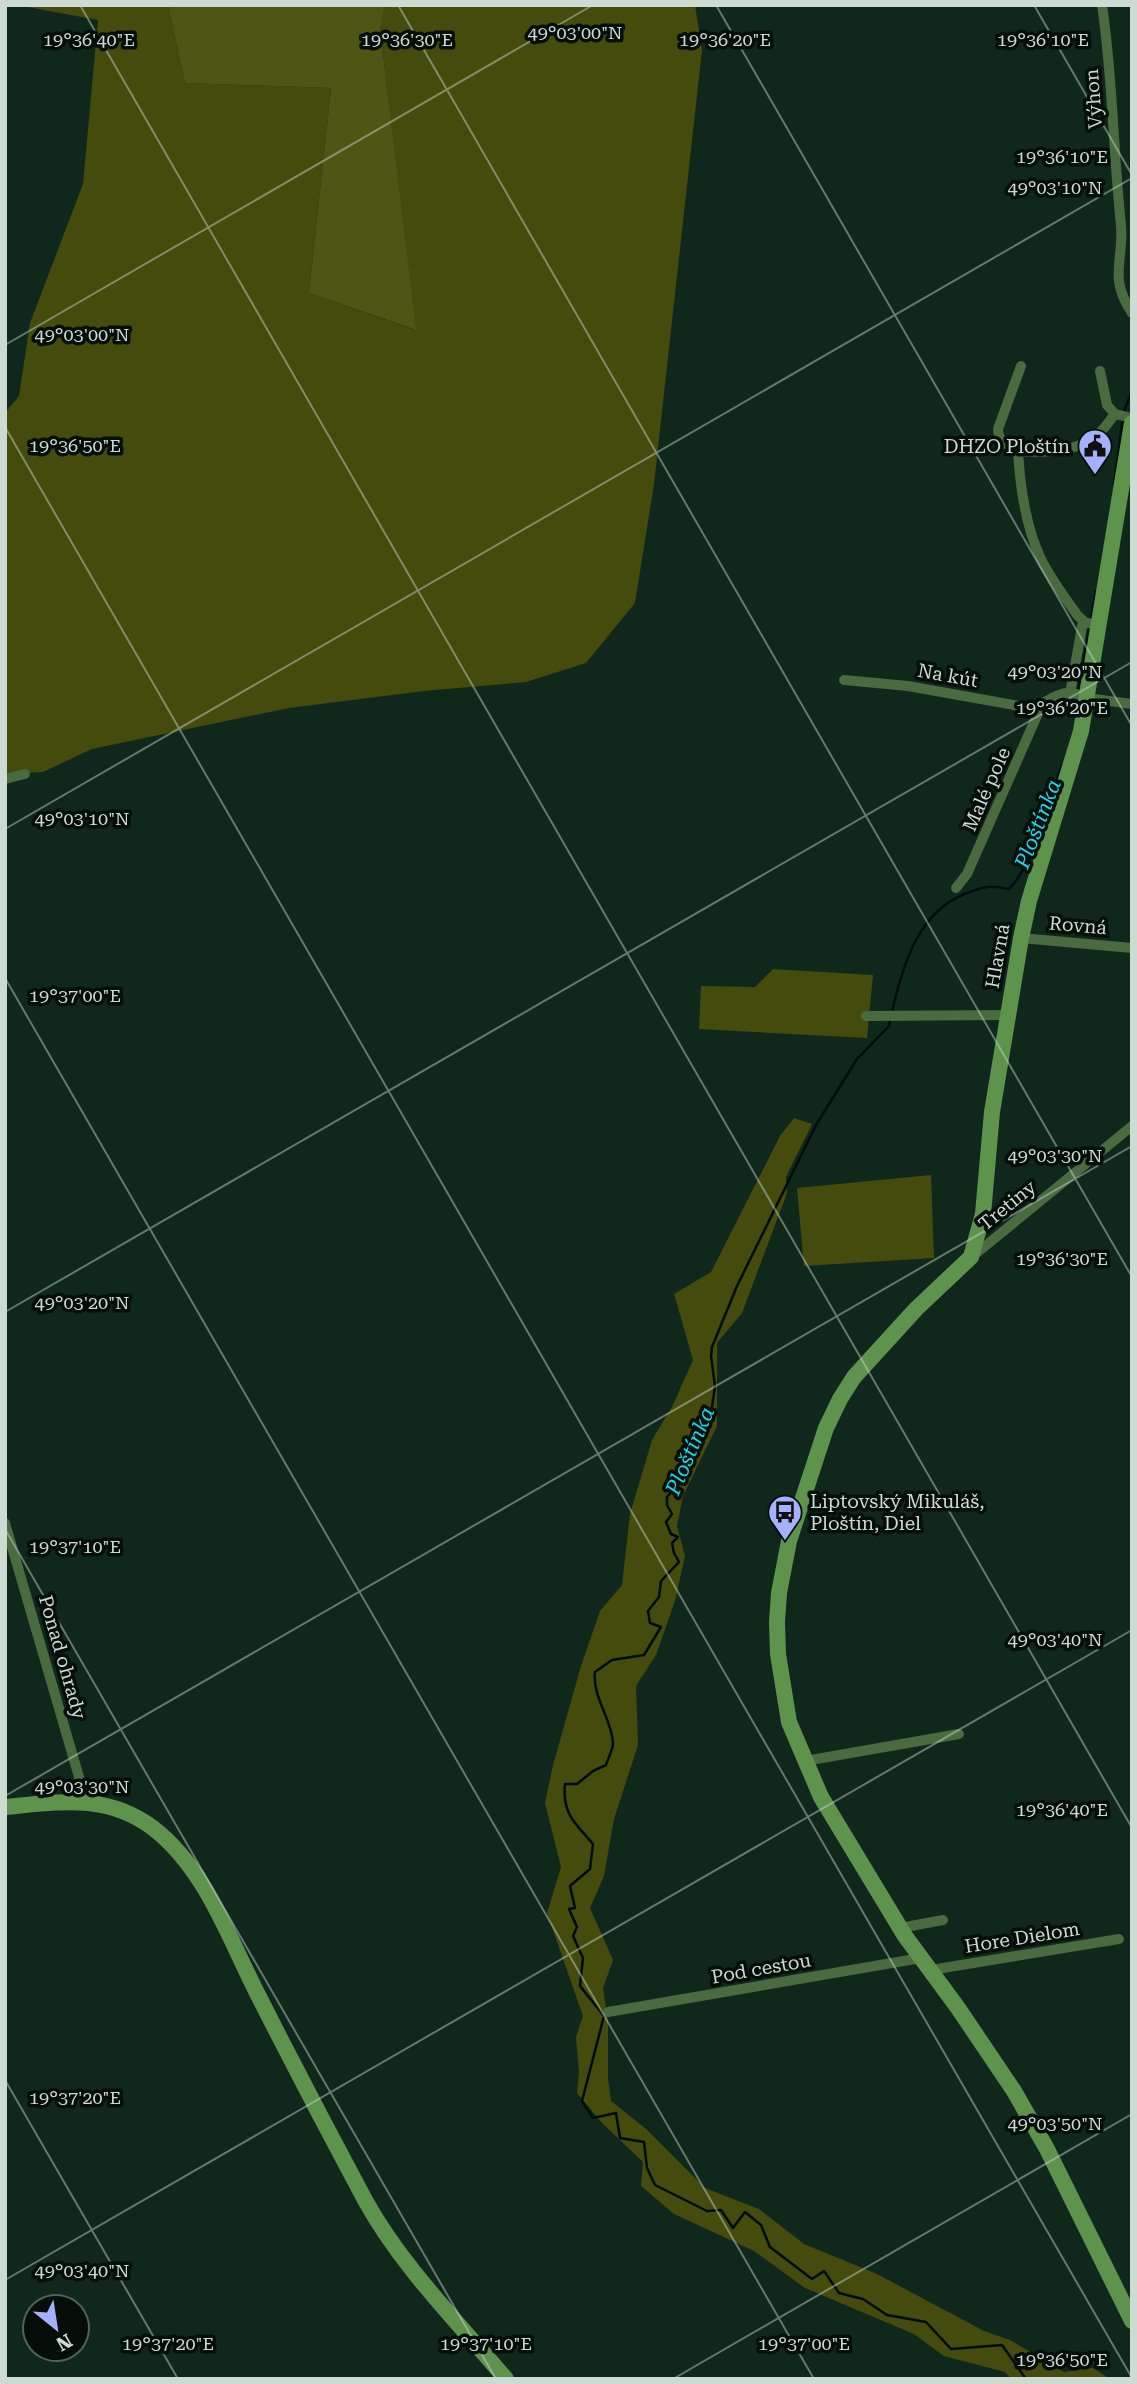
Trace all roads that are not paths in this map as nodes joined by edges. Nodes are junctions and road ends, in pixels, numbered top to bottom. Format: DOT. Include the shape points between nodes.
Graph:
graph roads {
  1 [pos="1102,5"];
  2 [pos="1132,313"];
  3 [pos="1021,366"];
  4 [pos="1100,371"];
  5 [pos="1125,418"];
  6 [pos="1018,451"];
  7 [pos="1091,623"];
  8 [pos="844,680"];
  9 [pos="1080,693"];
  10 [pos="1043,702"];
  11 [pos="1132,705"];
  12 [pos="25,774"];
  13 [pos="5,779"];
  14 [pos="956,888"];
  15 [pos="1021,938"];
  16 [pos="1132,948"];
  17 [pos="1008,1015"];
  18 [pos="866,1016"];
  19 [pos="1132,1126"];
  20 [pos="971,1257"];
  21 [pos="5,1523"];
  22 [pos="959,1734"];
  23 [pos="805,1761"];
  24 [pos="86,1801"];
  25 [pos="5,1807"];
  26 [pos="943,1920"];
  27 [pos="900,1928"];
  28 [pos="1119,1939"];
  29 [pos="926,1964"];
  30 [pos="608,2012"];
  31 [pos="1132,2321"];
  32 [pos="506,2379"];
  1 -- 2 [label="street, Výhon" via="1121,229 1117,267 1122,298"];
  3 -- 6 [label="street" via="998,429 1003,442"];
  4 -- 5 [label="street" via="1107,405"];
  5 -- 6 [label="street" via="1084,444 1052,451"];
  5 -- 7 [label="street, Hlavná"];
  6 -- 7 [label="street" via="1026,513 1040,558 1063,596"];
  7 -- 9 [label="street, Hlavná"];
  7 -- 9 [label="street"];
  8 -- 10 [label="street, Na kút" via="908,686 1025,708"];
  9 -- 10 [label="street, Na kút" via="1054,695"];
  9 -- 11 [label="street"];
  9 -- 15 [label="street, Hlavná" via="1081,731"];
  10 -- 14 [label="street, Malé pole" via="967,874"];
  12 -- 13 [label="street"];
  15 -- 16 [label="street, Rovná"];
  15 -- 17 [label="street, Hlavná"];
  17 -- 18 [label="street"];
  17 -- 20 [label="street, Hlavná" via="992,1112 983,1214"];
  19 -- 20 [label="street, Tretiny"];
  20 -- 23 [label="street" via="916,1308 845,1390 826,1428 798,1512 779,1593 777,1647 789,1722"];
  21 -- 24 [label="street, Ponad ohrady"];
  22 -- 23 [label="street"];
  23 -- 27 [label="street" via="821,1797"];
  24 -- 25 [label="street"];
  24 -- 32 [label="street" via="139,1819 185,1860 209,1896 385,2234"];
  26 -- 27 [label="street, Hore Dielom"];
  27 -- 29 [label="street"];
  28 -- 29 [label="street, Hore Dielom"];
  29 -- 30 [label="street, Pod cestou"];
  29 -- 31 [label="street" via="1029,2116"];
}
